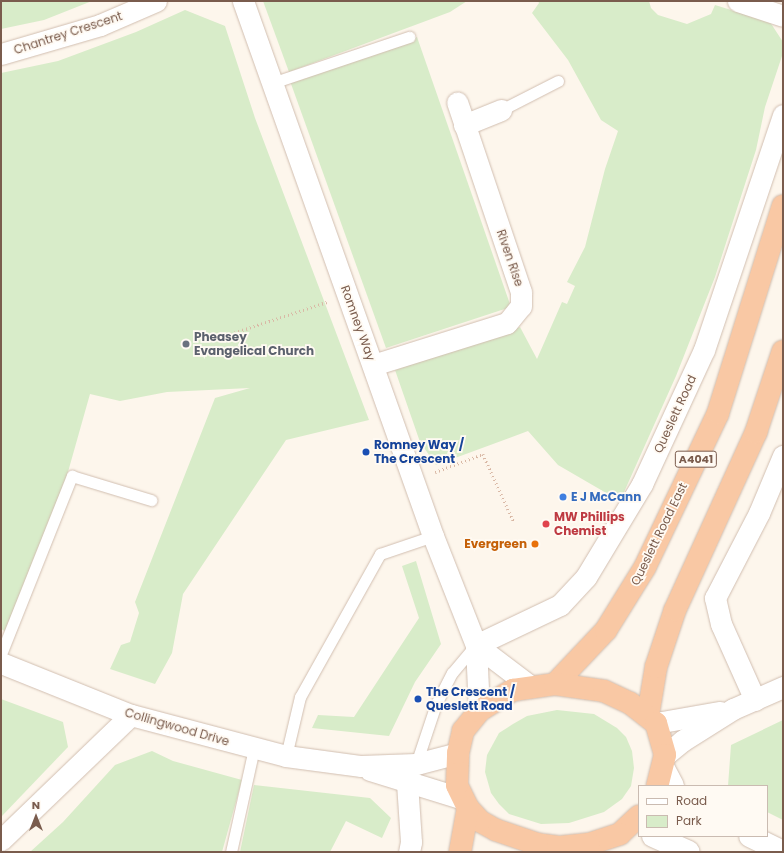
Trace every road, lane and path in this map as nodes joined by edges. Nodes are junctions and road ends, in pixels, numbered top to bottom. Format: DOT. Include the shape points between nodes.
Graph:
graph roads {
  1 [pos="156,1"];
  2 [pos="243,1"];
  3 [pos="738,1"];
  4 [pos="783,16"];
  5 [pos="409,37"];
  6 [pos="1,54"];
  7 [pos="558,81"];
  8 [pos="272,83"];
  9 [pos="456,102"];
  10 [pos="501,110"];
  11 [pos="783,115"];
  12 [pos="464,125"];
  13 [pos="783,206"];
  14 [pos="348,295"];
  15 [pos="227,336"];
  16 [pos="783,351"];
  17 [pos="373,365"];
  18 [pos="783,456"];
  19 [pos="414,480"];
  20 [pos="151,500"];
  21 [pos="514,522"];
  22 [pos="433,536"];
  23 [pos="476,645"];
  24 [pos="1,654"];
  25 [pos="1,663"];
  26 [pos="555,684"];
  27 [pos="530,686"];
  28 [pos="783,687"];
  29 [pos="755,700"];
  30 [pos="733,710"];
  31 [pos="479,711"];
  32 [pos="131,715"];
  33 [pos="652,719"];
  34 [pos="254,748"];
  35 [pos="458,754"];
  36 [pos="286,756"];
  37 [pos="416,764"];
  38 [pos="360,766"];
  39 [pos="661,769"];
  40 [pos="407,783"];
  41 [pos="672,785"];
  42 [pos="465,803"];
  43 [pos="638,818"];
  44 [pos="629,834"];
  45 [pos="655,837"];
  46 [pos="752,837"];
  47 [pos="1,840"];
  48 [pos="583,848"];
  49 [pos="231,852"];
  50 [pos="409,852"];
  51 [pos="460,852"];
  52 [pos="689,852"];
  53 [pos="783,852"];
  1 -- 6 [label="street, Chantrey Crescent" via="100,25"];
  2 -- 8 [label="street, Romney Way"];
  3 -- 4 [label="street"];
  5 -- 8 [label="lane"];
  7 -- 10 [label="lane"];
  8 -- 14 [label="street, Romney Way"];
  9 -- 12 [label="street, Riven Rise"];
  10 -- 12 [label="street"];
  11 -- 23 [label="street, Queslett Road" via="704,350 642,484 586,577 560,605"];
  12 -- 17 [label="street, Riven Rise" via="521,292 521,306 507,322"];
  13 -- 26 [label="highway, Queslett Road East / A4041" via="718,413 652,553 639,579 606,630"];
  14 -- 15 [label="path"];
  14 -- 17 [label="street, Romney Way"];
  16 -- 33 [label="highway" via="756,432 675,610 656,667"];
  17 -- 19 [label="street, Romney Way"];
  18 -- 29 [label="street" via="759,513 715,598 727,638"];
  19 -- 21 [label="path" via="483,454"];
  19 -- 22 [label="street, Romney Way"];
  20 -- 24 [label="lane" via="72,476"];
  22 -- 23 [label="street, Romney Way"];
  22 -- 36 [label="lane" via="380,554 300,696"];
  23 -- 27 [label="street"];
  23 -- 31 [label="street, Romney Way"];
  23 -- 37 [label="lane" via="452,673 436,704"];
  25 -- 32 [label="street, Collingwood Drive"];
  26 -- 27 [label="highway"];
  26 -- 33 [label="highway" via="618,695"];
  27 -- 31 [label="highway" via="513,690"];
  28 -- 29 [label="street"];
  29 -- 30 [label="street"];
  30 -- 33 [label="street"];
  30 -- 39 [label="street" via="682,741"];
  31 -- 35 [label="highway" via="463,731"];
  32 -- 34 [label="street, Collingwood Drive"];
  32 -- 47 [label="street"];
  33 -- 39 [label="highway"];
  34 -- 36 [label="street, Collingwood Drive"];
  34 -- 49 [label="lane"];
  35 -- 37 [label="street, Collingwood Drive"];
  35 -- 42 [label="highway" via="457,785"];
  36 -- 38 [label="street, Collingwood Drive"];
  37 -- 38 [label="street, Collingwood Drive"];
  38 -- 40 [label="street, Collingwood Drive"];
  39 -- 41 [label="main road"];
  40 -- 42 [label="street, Collingwood Drive"];
  40 -- 50 [label="street" via="411,842"];
  42 -- 48 [label="highway" via="480,820 517,838 558,847"];
  42 -- 51 [label="highway"];
  43 -- 44 [label="highway"];
  44 -- 48 [label="highway"];
  45 -- 52 [label="main road"];
  46 -- 53 [label="main road"];
}
